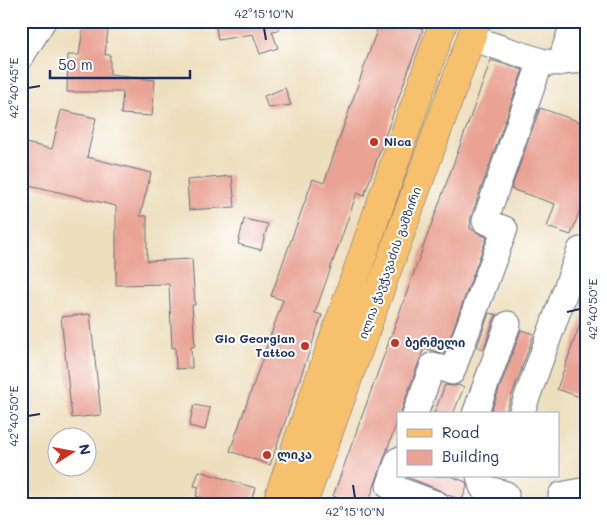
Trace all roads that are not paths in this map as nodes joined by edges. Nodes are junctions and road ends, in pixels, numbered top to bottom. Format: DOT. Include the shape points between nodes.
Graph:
graph roads {
  1 [pos="43,21"];
  2 [pos="574,21"];
  3 [pos="441,22"];
  4 [pos="474,30"];
  5 [pos="21,56"];
  6 [pos="586,60"];
  7 [pos="550,62"];
  8 [pos="580,250"];
  9 [pos="508,324"];
  10 [pos="416,412"];
  11 [pos="476,412"];
  12 [pos="522,412"];
  13 [pos="397,463"];
  14 [pos="479,478"];
  15 [pos="586,490"];
  16 [pos="506,491"];
  17 [pos="276,504"];
  18 [pos="303,504"];
  19 [pos="437,504"];
  20 [pos="562,504"];
  1 -- 5 [label="street"];
  2 -- 7 [label="street"];
  3 -- 17 [label="main road"];
  4 -- 7 [label="street"];
  4 -- 18 [label="main road, ილია ჭავჭავაძის გამზირი"];
  6 -- 7 [label="street"];
  7 -- 10 [label="street" via="485,221 505,229 452,372 433,365"];
  8 -- 12 [label="street"];
  9 -- 11 [label="street"];
  13 -- 19 [label="street" via="389,486"];
  14 -- 16 [label="street" via="482,487"];
  15 -- 20 [label="street" via="561,495"];
}
